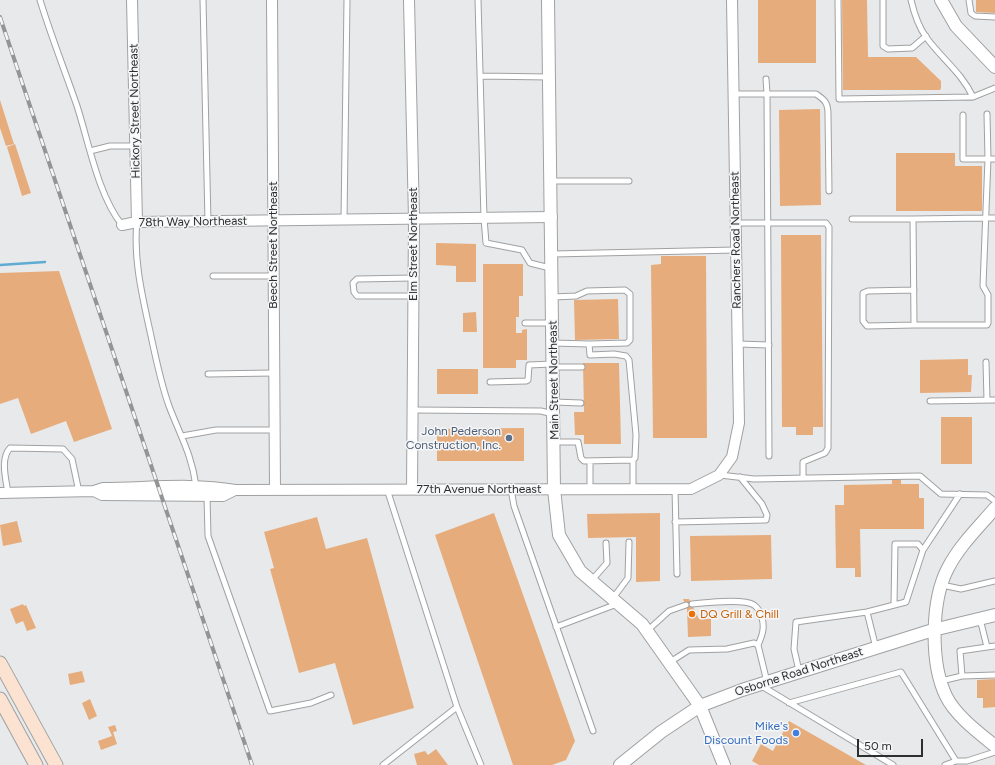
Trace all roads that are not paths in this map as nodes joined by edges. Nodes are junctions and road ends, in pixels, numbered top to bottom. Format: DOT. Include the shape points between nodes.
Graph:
graph roads {
  1 [pos="40,0"];
  2 [pos="132,0"];
  3 [pos="203,0"];
  4 [pos="272,0"];
  5 [pos="347,0"];
  6 [pos="409,0"];
  7 [pos="478,0"];
  8 [pos="548,0"];
  9 [pos="732,0"];
  10 [pos="838,0"];
  11 [pos="883,0"];
  12 [pos="910,0"];
  13 [pos="941,0"];
  14 [pos="969,0"];
  15 [pos="995,17"];
  16 [pos="926,36"];
  17 [pos="995,67"];
  18 [pos="480,76"];
  19 [pos="550,77"];
  20 [pos="766,80"];
  21 [pos="995,88"];
  22 [pos="734,94"];
  23 [pos="767,94"];
  24 [pos="973,97"];
  25 [pos="987,114"];
  26 [pos="963,115"];
  27 [pos="135,146"];
  28 [pos="90,151"];
  29 [pos="988,159"];
  30 [pos="995,159"];
  31 [pos="629,181"];
  32 [pos="552,182"];
  33 [pos="829,191"];
  34 [pos="552,217"];
  35 [pos="484,218"];
  36 [pos="852,218"];
  37 [pos="985,218"];
  38 [pos="995,218"];
  39 [pos="414,219"];
  40 [pos="913,219"];
  41 [pos="344,220"];
  42 [pos="272,221"];
  43 [pos="137,222"];
  44 [pos="208,222"];
  45 [pos="736,223"];
  46 [pos="768,223"];
  47 [pos="122,224"];
  48 [pos="736,250"];
  49 [pos="553,254"];
  50 [pos="553,268"];
  51 [pos="213,276"];
  52 [pos="273,276"];
  53 [pos="413,278"];
  54 [pos="914,290"];
  55 [pos="413,296"];
  56 [pos="553,297"];
  57 [pos="525,323"];
  58 [pos="553,323"];
  59 [pos="914,325"];
  60 [pos="553,343"];
  61 [pos="589,344"];
  62 [pos="738,344"];
  63 [pos="768,344"];
  64 [pos="986,362"];
  65 [pos="553,366"];
  66 [pos="582,367"];
  67 [pos="274,373"];
  68 [pos="208,374"];
  69 [pos="490,382"];
  70 [pos="987,400"];
  71 [pos="995,400"];
  72 [pos="930,401"];
  73 [pos="580,403"];
  74 [pos="554,408"];
  75 [pos="413,410"];
  76 [pos="274,430"];
  77 [pos="182,436"];
  78 [pos="554,442"];
  79 [pos="769,456"];
  80 [pos="590,460"];
  81 [pos="633,460"];
  82 [pos="718,475"];
  83 [pos="740,477"];
  84 [pos="803,478"];
  85 [pos="196,487"];
  86 [pos="275,489"];
  87 [pos="387,489"];
  88 [pos="412,489"];
  89 [pos="511,489"];
  90 [pos="554,489"];
  91 [pos="590,489"];
  92 [pos="632,489"];
  93 [pos="675,489"];
  94 [pos="235,490"];
  95 [pos="79,492"];
  96 [pos="94,492"];
  97 [pos="4,493"];
  98 [pos="960,494"];
  99 [pos="207,496"];
  100 [pos="994,510"];
  101 [pos="675,522"];
  102 [pos="629,542"];
  103 [pos="606,543"];
  104 [pos="924,550"];
  105 [pos="677,574"];
  106 [pos="591,581"];
  107 [pos="995,581"];
  108 [pos="942,585"];
  109 [pos="615,601"];
  110 [pos="692,604"];
  111 [pos="686,605"];
  112 [pos="894,605"];
  113 [pos="867,612"];
  114 [pos="995,615"];
  115 [pos="980,619"];
  116 [pos="556,627"];
  117 [pos="933,630"];
  118 [pos="647,631"];
  119 [pos="758,645"];
  120 [pos="995,646"];
  121 [pos="987,647"];
  122 [pos="876,648"];
  123 [pos="670,662"];
  124 [pos="1,666"];
  125 [pos="799,672"];
  126 [pos="995,675"];
  127 [pos="962,676"];
  128 [pos="941,681"];
  129 [pos="763,684"];
  130 [pos="331,695"];
  131 [pos="0,699"];
  132 [pos="789,703"];
  133 [pos="700,706"];
  134 [pos="457,707"];
  135 [pos="593,731"];
  136 [pos="995,746"];
  137 [pos="995,752"];
  138 [pos="956,761"];
  139 [pos="36,765"];
  140 [pos="56,765"];
  141 [pos="383,765"];
  142 [pos="482,765"];
  143 [pos="620,765"];
  144 [pos="724,765"];
  145 [pos="893,765"];
  146 [pos="945,765"];
  1 -- 28 [label="lane"];
  2 -- 27 [label="street, Hickory Street Northeast"];
  3 -- 44 [label="lane"];
  4 -- 42 [label="street, Beech Street Northeast"];
  5 -- 41 [label="lane"];
  6 -- 39 [label="street, Elm Street Northeast"];
  7 -- 18 [label="lane"];
  8 -- 19 [label="street, Main Street Northeast"];
  9 -- 22 [label="street, Ranchers Road Northeast"];
  10 -- 24 [label="lane" via="839,99"];
  11 -- 16 [label="lane" via="884,46 888,49 912,48"];
  12 -- 16 [label="lane" via="914,15"];
  13 -- 17 [label="street" via="956,26"];
  14 -- 15 [label="lane" via="971,13 975,16"];
  16 -- 24 [label="lane" via="967,84"];
  18 -- 19 [label="lane"];
  18 -- 35 [label="lane"];
  19 -- 32 [label="street, Main Street Northeast"];
  20 -- 23 [label="lane"];
  21 -- 24 [label="lane"];
  22 -- 23 [label="lane"];
  22 -- 45 [label="street, Ranchers Road Northeast"];
  23 -- 33 [label="lane" via="816,94 828,104"];
  23 -- 46 [label="lane"];
  25 -- 29 [label="lane"];
  26 -- 29 [label="lane" via="964,159"];
  27 -- 28 [label="lane" via="110,146"];
  27 -- 43 [label="street, Hickory Street Northeast"];
  28 -- 47 [label="lane" via="112,212"];
  29 -- 30 [label="lane"];
  29 -- 37 [label="lane"];
  31 -- 32 [label="lane"];
  32 -- 34 [label="street, Main Street Northeast"];
  34 -- 35 [label="street, 78th Way Northeast"];
  34 -- 49 [label="street, Main Street Northeast"];
  35 -- 39 [label="street, 78th Way Northeast"];
  35 -- 50 [label="lane" via="486,243 522,250 530,263"];
  36 -- 40 [label="lane"];
  37 -- 38 [label="lane"];
  37 -- 40 [label="lane"];
  37 -- 59 [label="lane" via="983,286 988,295 987,325"];
  39 -- 41 [label="street, 78th Way Northeast"];
  39 -- 53 [label="street, Elm Street Northeast"];
  40 -- 54 [label="lane"];
  41 -- 42 [label="street, 78th Way Northeast"];
  42 -- 44 [label="street, 78th Way Northeast"];
  42 -- 52 [label="street, Beech Street Northeast"];
  43 -- 44 [label="street, 78th Way Northeast"];
  43 -- 47 [label="street, 78th Way Northeast"];
  43 -- 77 [label="lane" via="140,288 167,398"];
  45 -- 46 [label="lane"];
  45 -- 48 [label="street, Ranchers Road Northeast"];
  46 -- 63 [label="lane"];
  46 -- 84 [label="lane" via="826,223 829,227 828,448 825,453 803,462"];
  48 -- 49 [label="lane"];
  48 -- 62 [label="street, Ranchers Road Northeast"];
  49 -- 50 [label="street, Main Street Northeast"];
  50 -- 56 [label="street, Main Street Northeast"];
  51 -- 52 [label="lane"];
  52 -- 67 [label="street, Beech Street Northeast"];
  53 -- 55 [label="street, Elm Street Northeast"];
  53 -- 55 [label="lane" via="357,279 353,283 354,292 358,296"];
  54 -- 59 [label="lane"];
  54 -- 59 [label="lane" via="863,293 863,321 867,326"];
  55 -- 75 [label="street, Elm Street Northeast"];
  56 -- 58 [label="street, Main Street Northeast"];
  56 -- 61 [label="lane" via="576,296 587,291 625,290 630,294 630,340 627,343"];
  57 -- 58 [label="lane"];
  58 -- 60 [label="street, Main Street Northeast"];
  60 -- 61 [label="lane"];
  60 -- 65 [label="street, Main Street Northeast"];
  61 -- 81 [label="lane" via="590,355 614,354 626,356 629,360 636,435"];
  62 -- 63 [label="lane"];
  62 -- 82 [label="street, Ranchers Road Northeast" via="739,423 732,457"];
  63 -- 79 [label="lane"];
  64 -- 70 [label="lane"];
  65 -- 66 [label="lane"];
  65 -- 69 [label="lane" via="529,364 526,381"];
  65 -- 74 [label="street, Main Street Northeast"];
  67 -- 68 [label="lane"];
  67 -- 76 [label="street, Beech Street Northeast"];
  70 -- 71 [label="lane"];
  70 -- 72 [label="lane"];
  73 -- 74 [label="lane"];
  74 -- 75 [label="lane" via="541,411"];
  74 -- 78 [label="street, Main Street Northeast"];
  75 -- 88 [label="street, Elm Street Northeast"];
  76 -- 77 [label="lane" via="216,430"];
  76 -- 86 [label="street, Beech Street Northeast"];
  77 -- 85 [label="lane" via="193,465"];
  78 -- 80 [label="lane" via="578,442 580,458"];
  78 -- 90 [label="street, Main Street Northeast"];
  80 -- 81 [label="lane"];
  80 -- 91 [label="lane"];
  81 -- 92 [label="lane"];
  82 -- 83 [label="lane"];
  82 -- 93 [label="street, 77th Avenue Northeast" via="691,489"];
  83 -- 84 [label="lane"];
  83 -- 101 [label="lane" via="762,504 768,515 766,520"];
  84 -- 98 [label="lane" via="920,476 941,494"];
  85 -- 94 [label="street, 77th Avenue Northeast"];
  85 -- 96 [label="street, 77th Avenue Northeast" via="103,488"];
  86 -- 87 [label="street, 77th Avenue Northeast"];
  86 -- 94 [label="street, 77th Avenue Northeast"];
  87 -- 88 [label="street, 77th Avenue Northeast"];
  87 -- 134 [label="lane"];
  88 -- 89 [label="street, 77th Avenue Northeast"];
  89 -- 90 [label="street, 77th Avenue Northeast"];
  89 -- 116 [label="lane" via="514,506"];
  90 -- 91 [label="street, 77th Avenue Northeast"];
  90 -- 106 [label="street, Main Street Northeast" via="559,535 580,571"];
  91 -- 92 [label="street, 77th Avenue Northeast"];
  92 -- 93 [label="street, 77th Avenue Northeast"];
  93 -- 101 [label="lane"];
  94 -- 99 [label="street, 77th Avenue Northeast" via="223,496"];
  95 -- 96 [label="street, 77th Avenue Northeast"];
  95 -- 97 [label="street, 77th Avenue Northeast"];
  95 -- 97 [label="lane" via="72,459 63,449 10,448 4,464"];
  96 -- 99 [label="street, 77th Avenue Northeast" via="102,495"];
  98 -- 100 [label="lane" via="987,495"];
  98 -- 104 [label="lane"];
  99 -- 130 [label="lane" via="208,536 270,711 311,703"];
  100 -- 108 [label="street" via="959,549"];
  101 -- 105 [label="lane"];
  102 -- 109 [label="lane" via="628,578"];
  103 -- 106 [label="lane" via="607,563"];
  104 -- 112 [label="lane" via="906,602"];
  104 -- 112 [label="lane" via="918,544 895,544"];
  106 -- 109 [label="street, Main Street Northeast"];
  107 -- 108 [label="lane" via="961,588"];
  108 -- 117 [label="street"];
  109 -- 116 [label="lane"];
  109 -- 118 [label="street, Main Street Northeast"];
  110 -- 119 [label="lane" via="742,602 754,605 760,612 763,622 763,634"];
  111 -- 118 [label="lane" via="669,611"];
  112 -- 113 [label="lane"];
  113 -- 122 [label="lane"];
  113 -- 125 [label="lane" via="796,622 794,648"];
  114 -- 115 [label="street, Osborne Road Northeast"];
  115 -- 117 [label="street, Osborne Road Northeast"];
  115 -- 121 [label="lane"];
  116 -- 135 [label="lane"];
  117 -- 122 [label="street, Osborne Road Northeast"];
  117 -- 128 [label="street"];
  118 -- 123 [label="street, Main Street Northeast"];
  119 -- 123 [label="lane" via="754,643 696,652 689,650"];
  119 -- 129 [label="lane"];
  120 -- 121 [label="lane"];
  121 -- 127 [label="lane" via="960,651"];
  122 -- 125 [label="street, Osborne Road Northeast"];
  123 -- 133 [label="street, Main Street Northeast"];
  124 -- 140 [label="main road"];
  125 -- 129 [label="street, Osborne Road Northeast"];
  126 -- 127 [label="lane"];
  127 -- 128 [label="lane"];
  128 -- 136 [label="street" via="946,697 971,728"];
  129 -- 132 [label="lane"];
  129 -- 133 [label="street, Osborne Road Northeast"];
  131 -- 139 [label="main road"];
  132 -- 138 [label="lane" via="900,672"];
  132 -- 145 [label="lane"];
  133 -- 143 [label="street, Osborne Road Northeast" via="661,732"];
  133 -- 144 [label="street, Main Street Northeast"];
  134 -- 141 [label="lane"];
  134 -- 142 [label="lane"];
  137 -- 138 [label="lane" via="968,761"];
  138 -- 146 [label="lane"];
}
